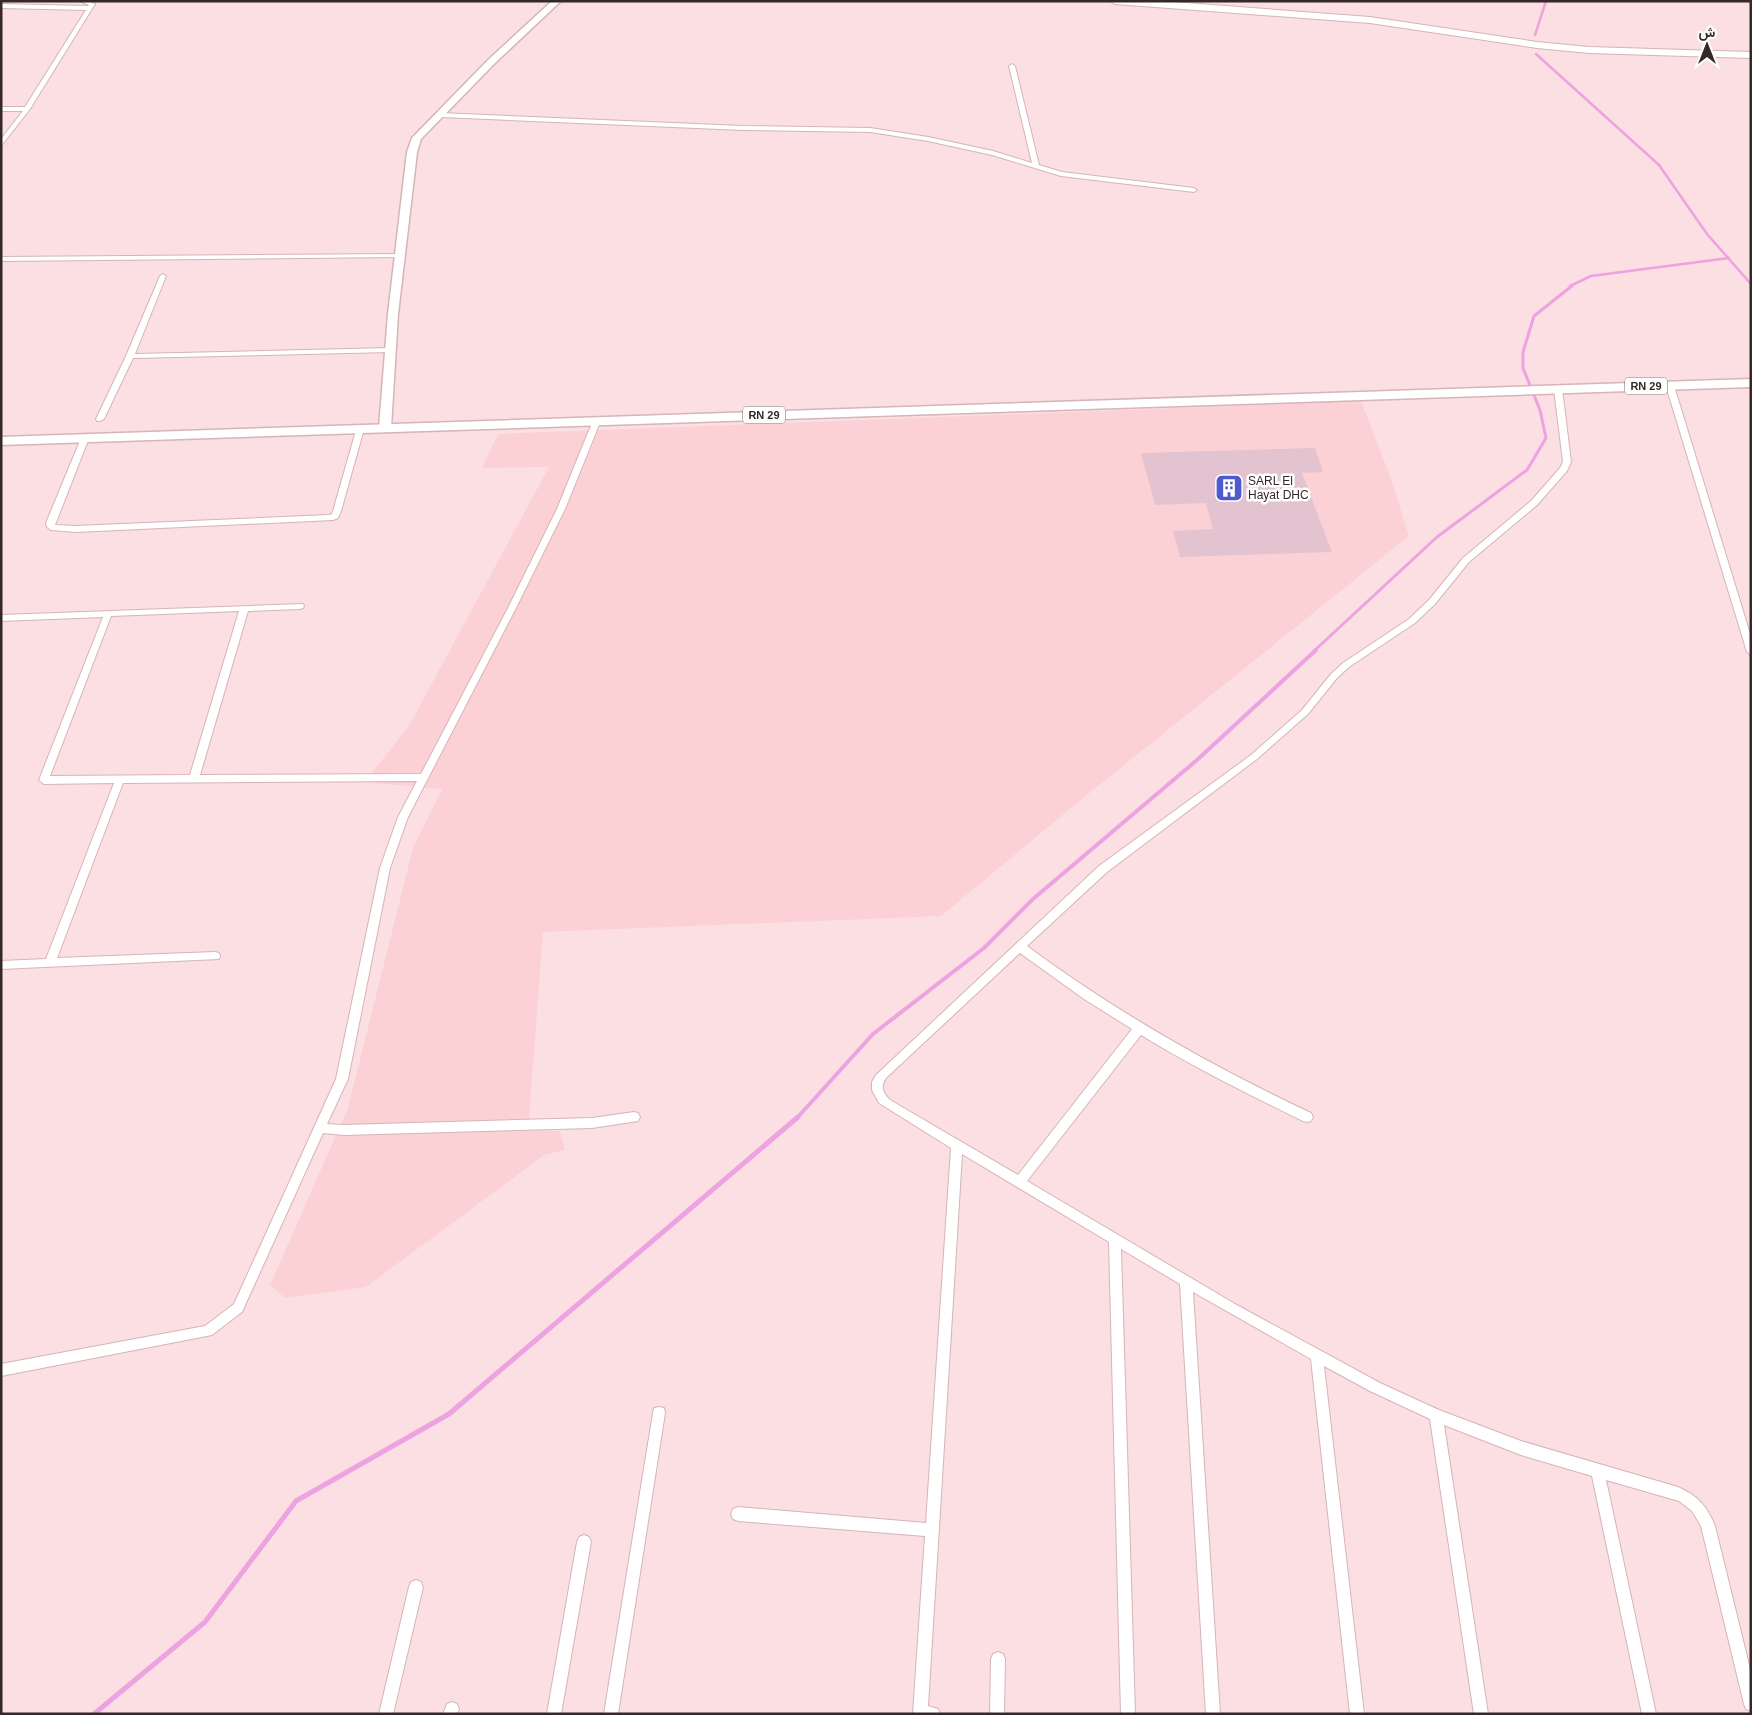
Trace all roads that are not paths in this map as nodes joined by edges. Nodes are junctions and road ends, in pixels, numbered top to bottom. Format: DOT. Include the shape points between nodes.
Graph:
graph roads {
  1 [pos="83,1"];
  2 [pos="557,1"];
  3 [pos="1115,1"];
  4 [pos="1170,1"];
  5 [pos="1,6"];
  6 [pos="90,8"];
  7 [pos="1751,51"];
  8 [pos="1751,55"];
  9 [pos="1012,66"];
  10 [pos="1,109"];
  11 [pos="27,109"];
  12 [pos="442,114"];
  13 [pos="1,144"];
  14 [pos="1036,167"];
  15 [pos="1194,190"];
  16 [pos="400,256"];
  17 [pos="1,259"];
  18 [pos="162,276"];
  19 [pos="390,350"];
  20 [pos="130,356"];
  21 [pos="1751,384"];
  22 [pos="1670,386"];
  23 [pos="1558,389"];
  24 [pos="100,419"];
  25 [pos="597,420"];
  26 [pos="385,428"];
  27 [pos="360,429"];
  28 [pos="85,438"];
  29 [pos="1,441"];
  30 [pos="300,606"];
  31 [pos="244,609"];
  32 [pos="108,614"];
  33 [pos="1,618"];
  34 [pos="1751,652"];
  35 [pos="424,777"];
  36 [pos="194,778"];
  37 [pos="120,779"];
  38 [pos="1020,947"];
  39 [pos="215,956"];
  40 [pos="50,963"];
  41 [pos="1,965"];
  42 [pos="1139,1029"];
  43 [pos="634,1117"];
  44 [pos="1307,1117"];
  45 [pos="320,1128"];
  46 [pos="957,1145"];
  47 [pos="1020,1181"];
  48 [pos="1115,1238"];
  49 [pos="1186,1281"];
  50 [pos="1317,1356"];
  51 [pos="1,1370"];
  52 [pos="659,1413"];
  53 [pos="1436,1415"];
  54 [pos="1598,1471"];
  55 [pos="738,1514"];
  56 [pos="932,1530"];
  57 [pos="584,1542"];
  58 [pos="416,1587"];
  59 [pos="998,1658"];
  60 [pos="1751,1704"];
  61 [pos="925,1713"];
  62 [pos="386,1714"];
  63 [pos="554,1714"];
  64 [pos="611,1714"];
  65 [pos="997,1714"];
  66 [pos="1128,1714"];
  67 [pos="1213,1714"];
  68 [pos="1356,1714"];
  69 [pos="1481,1714"];
  70 [pos="1649,1714"];
  1 -- 6 [label="street" via="92,4"];
  2 -- 12 [label="main road" via="491,62"];
  3 -- 8 [label="highway" via="1370,20 1580,49"];
  4 -- 7 [label="highway" via="1370,16 1590,45"];
  5 -- 6 [label="street"];
  6 -- 11 [label="street"];
  9 -- 14 [label="street"];
  10 -- 11 [label="street"];
  11 -- 13 [label="street"];
  12 -- 14 [label="street" via="743,128 870,130 993,153"];
  12 -- 16 [label="main road" via="418,138 412,152"];
  14 -- 15 [label="street" via="1061,174"];
  16 -- 17 [label="street"];
  16 -- 19 [label="main road"];
  18 -- 20 [label="street"];
  19 -- 20 [label="street"];
  19 -- 26 [label="main road"];
  20 -- 24 [label="street"];
  21 -- 22 [label="main road, RN 29"];
  22 -- 23 [label="main road, RN 29"];
  22 -- 34 [label="street"];
  23 -- 25 [label="main road, RN 29"];
  23 -- 38 [label="street" via="1567,462 1564,470 1534,503 1466,560 1412,622 1346,665 1306,712 1280,735 1226,780 1103,869"];
  25 -- 26 [label="main road, RN 29"];
  25 -- 35 [label="street" via="561,509"];
  26 -- 27 [label="main road, RN 29"];
  27 -- 28 [label="main road, RN 29"];
  27 -- 28 [label="street" via="335,516 330,518 76,529 51,527"];
  28 -- 29 [label="main road, RN 29"];
  30 -- 31 [label="street"];
  31 -- 32 [label="street"];
  31 -- 36 [label="street"];
  32 -- 33 [label="street"];
  32 -- 37 [label="street" via="44,780"];
  35 -- 36 [label="street"];
  35 -- 45 [label="street" via="403,817 385,868 342,1079"];
  36 -- 37 [label="street"];
  37 -- 40 [label="street"];
  38 -- 42 [label="street"];
  38 -- 46 [label="street" via="877,1083 877,1092 882,1100"];
  39 -- 40 [label="street"];
  40 -- 41 [label="street"];
  42 -- 44 [label="street" via="1203,1066"];
  42 -- 47 [label="street"];
  43 -- 45 [label="street" via="582,1123"];
  45 -- 51 [label="street" via="238,1308 208,1331"];
  46 -- 47 [label="street"];
  46 -- 56 [label="street"];
  47 -- 48 [label="street"];
  48 -- 49 [label="street"];
  48 -- 66 [label="street"];
  49 -- 50 [label="street"];
  49 -- 67 [label="street"];
  50 -- 53 [label="street"];
  50 -- 68 [label="street"];
  52 -- 64 [label="street"];
  53 -- 54 [label="street" via="1521,1448"];
  53 -- 69 [label="street"];
  54 -- 60 [label="street" via="1678,1494 1700,1508 1708,1526"];
  54 -- 70 [label="street"];
  55 -- 56 [label="street"];
  56 -- 61 [label="street"];
  57 -- 63 [label="street"];
  58 -- 62 [label="street"];
  59 -- 65 [label="street"];
}
